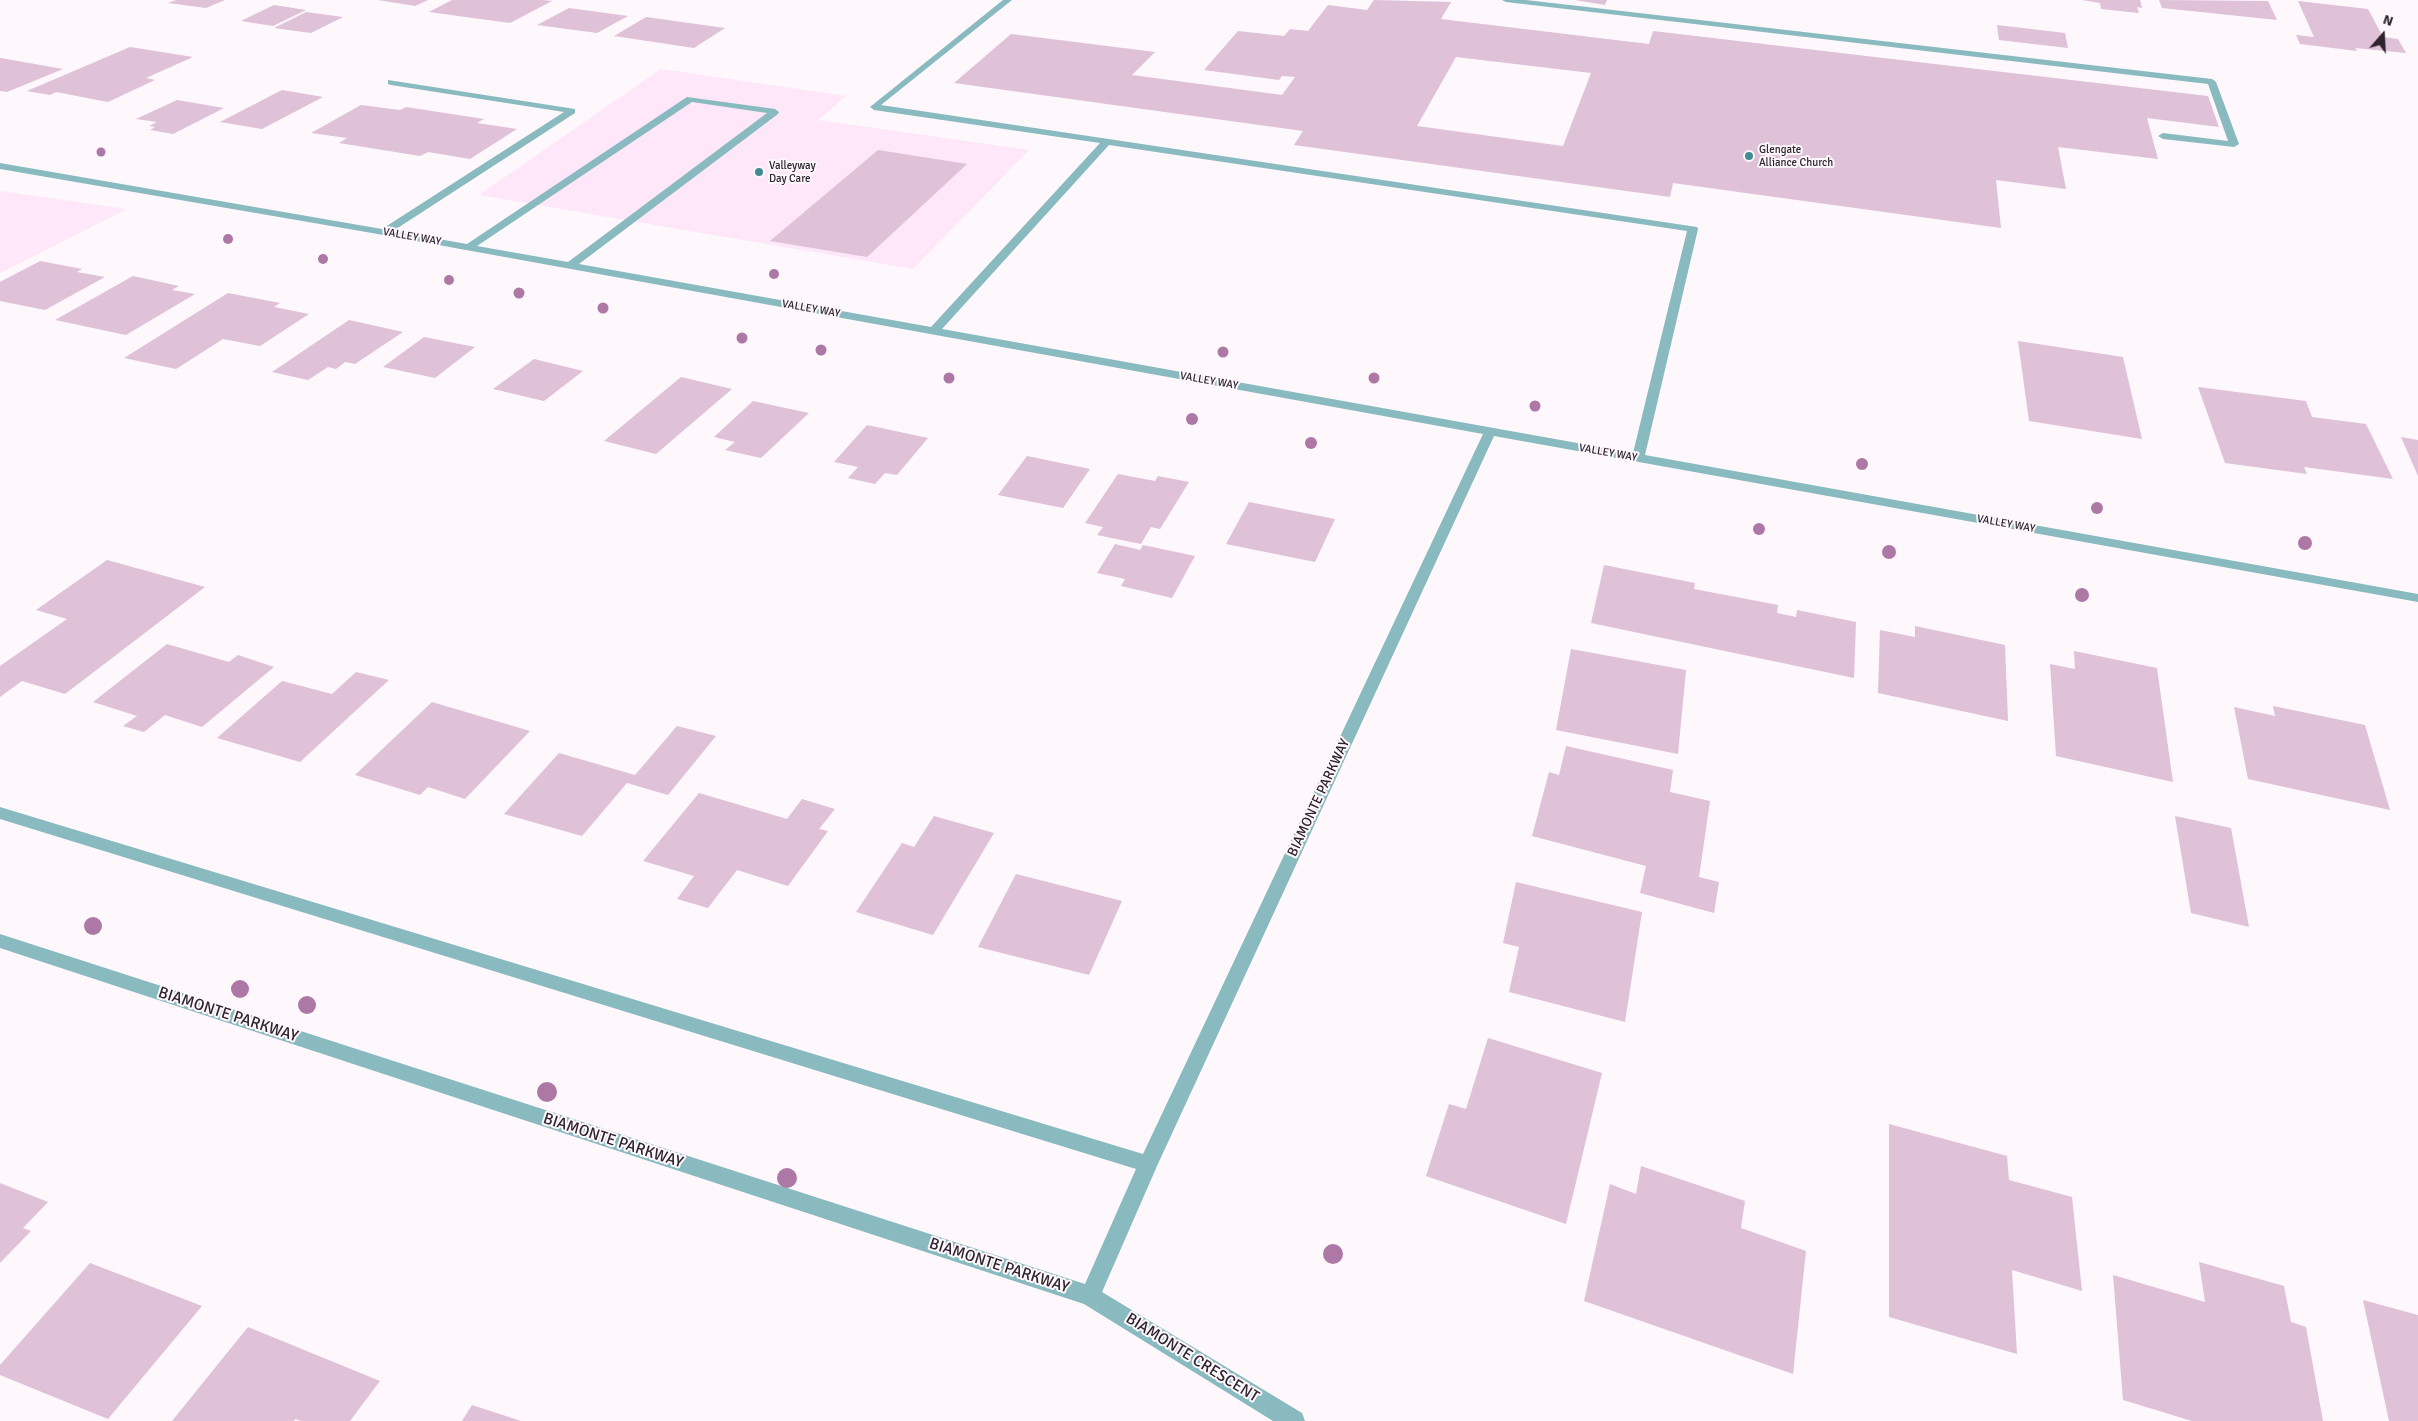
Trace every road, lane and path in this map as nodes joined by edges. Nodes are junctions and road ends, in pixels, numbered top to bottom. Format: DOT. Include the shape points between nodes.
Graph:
graph roads {
  1 [pos="1008,0"];
  2 [pos="1506,0"];
  3 [pos="391,82"];
  4 [pos="2163,136"];
  5 [pos="1106,142"];
  6 [pos="0,166"];
  7 [pos="384,232"];
  8 [pos="469,248"];
  9 [pos="570,266"];
  10 [pos="934,331"];
  11 [pos="1490,432"];
  12 [pos="1638,458"];
  13 [pos="2418,598"];
  14 [pos="0,813"];
  15 [pos="0,941"];
  16 [pos="1148,1164"];
  17 [pos="1090,1296"];
  18 [pos="1294,1421"];
  1 -- 5 [label="street" via="874,108"];
  2 -- 4 [label="street" via="2212,82 2234,144"];
  3 -- 7 [label="street" via="572,111"];
  5 -- 10 [label="street"];
  5 -- 12 [label="street" via="1693,229"];
  6 -- 7 [label="street, VALLEY WAY"];
  7 -- 8 [label="street, VALLEY WAY"];
  8 -- 9 [label="street, VALLEY WAY"];
  8 -- 9 [label="street" via="690,99 775,112"];
  9 -- 10 [label="street, VALLEY WAY"];
  10 -- 11 [label="street, VALLEY WAY"];
  11 -- 12 [label="street, VALLEY WAY"];
  11 -- 16 [label="street, BIAMONTE PARKWAY"];
  12 -- 13 [label="street, VALLEY WAY"];
  14 -- 16 [label="street"];
  15 -- 17 [label="street, BIAMONTE PARKWAY"];
  16 -- 17 [label="street, BIAMONTE PARKWAY"];
  17 -- 18 [label="street, BIAMONTE CRESCENT"];
}
